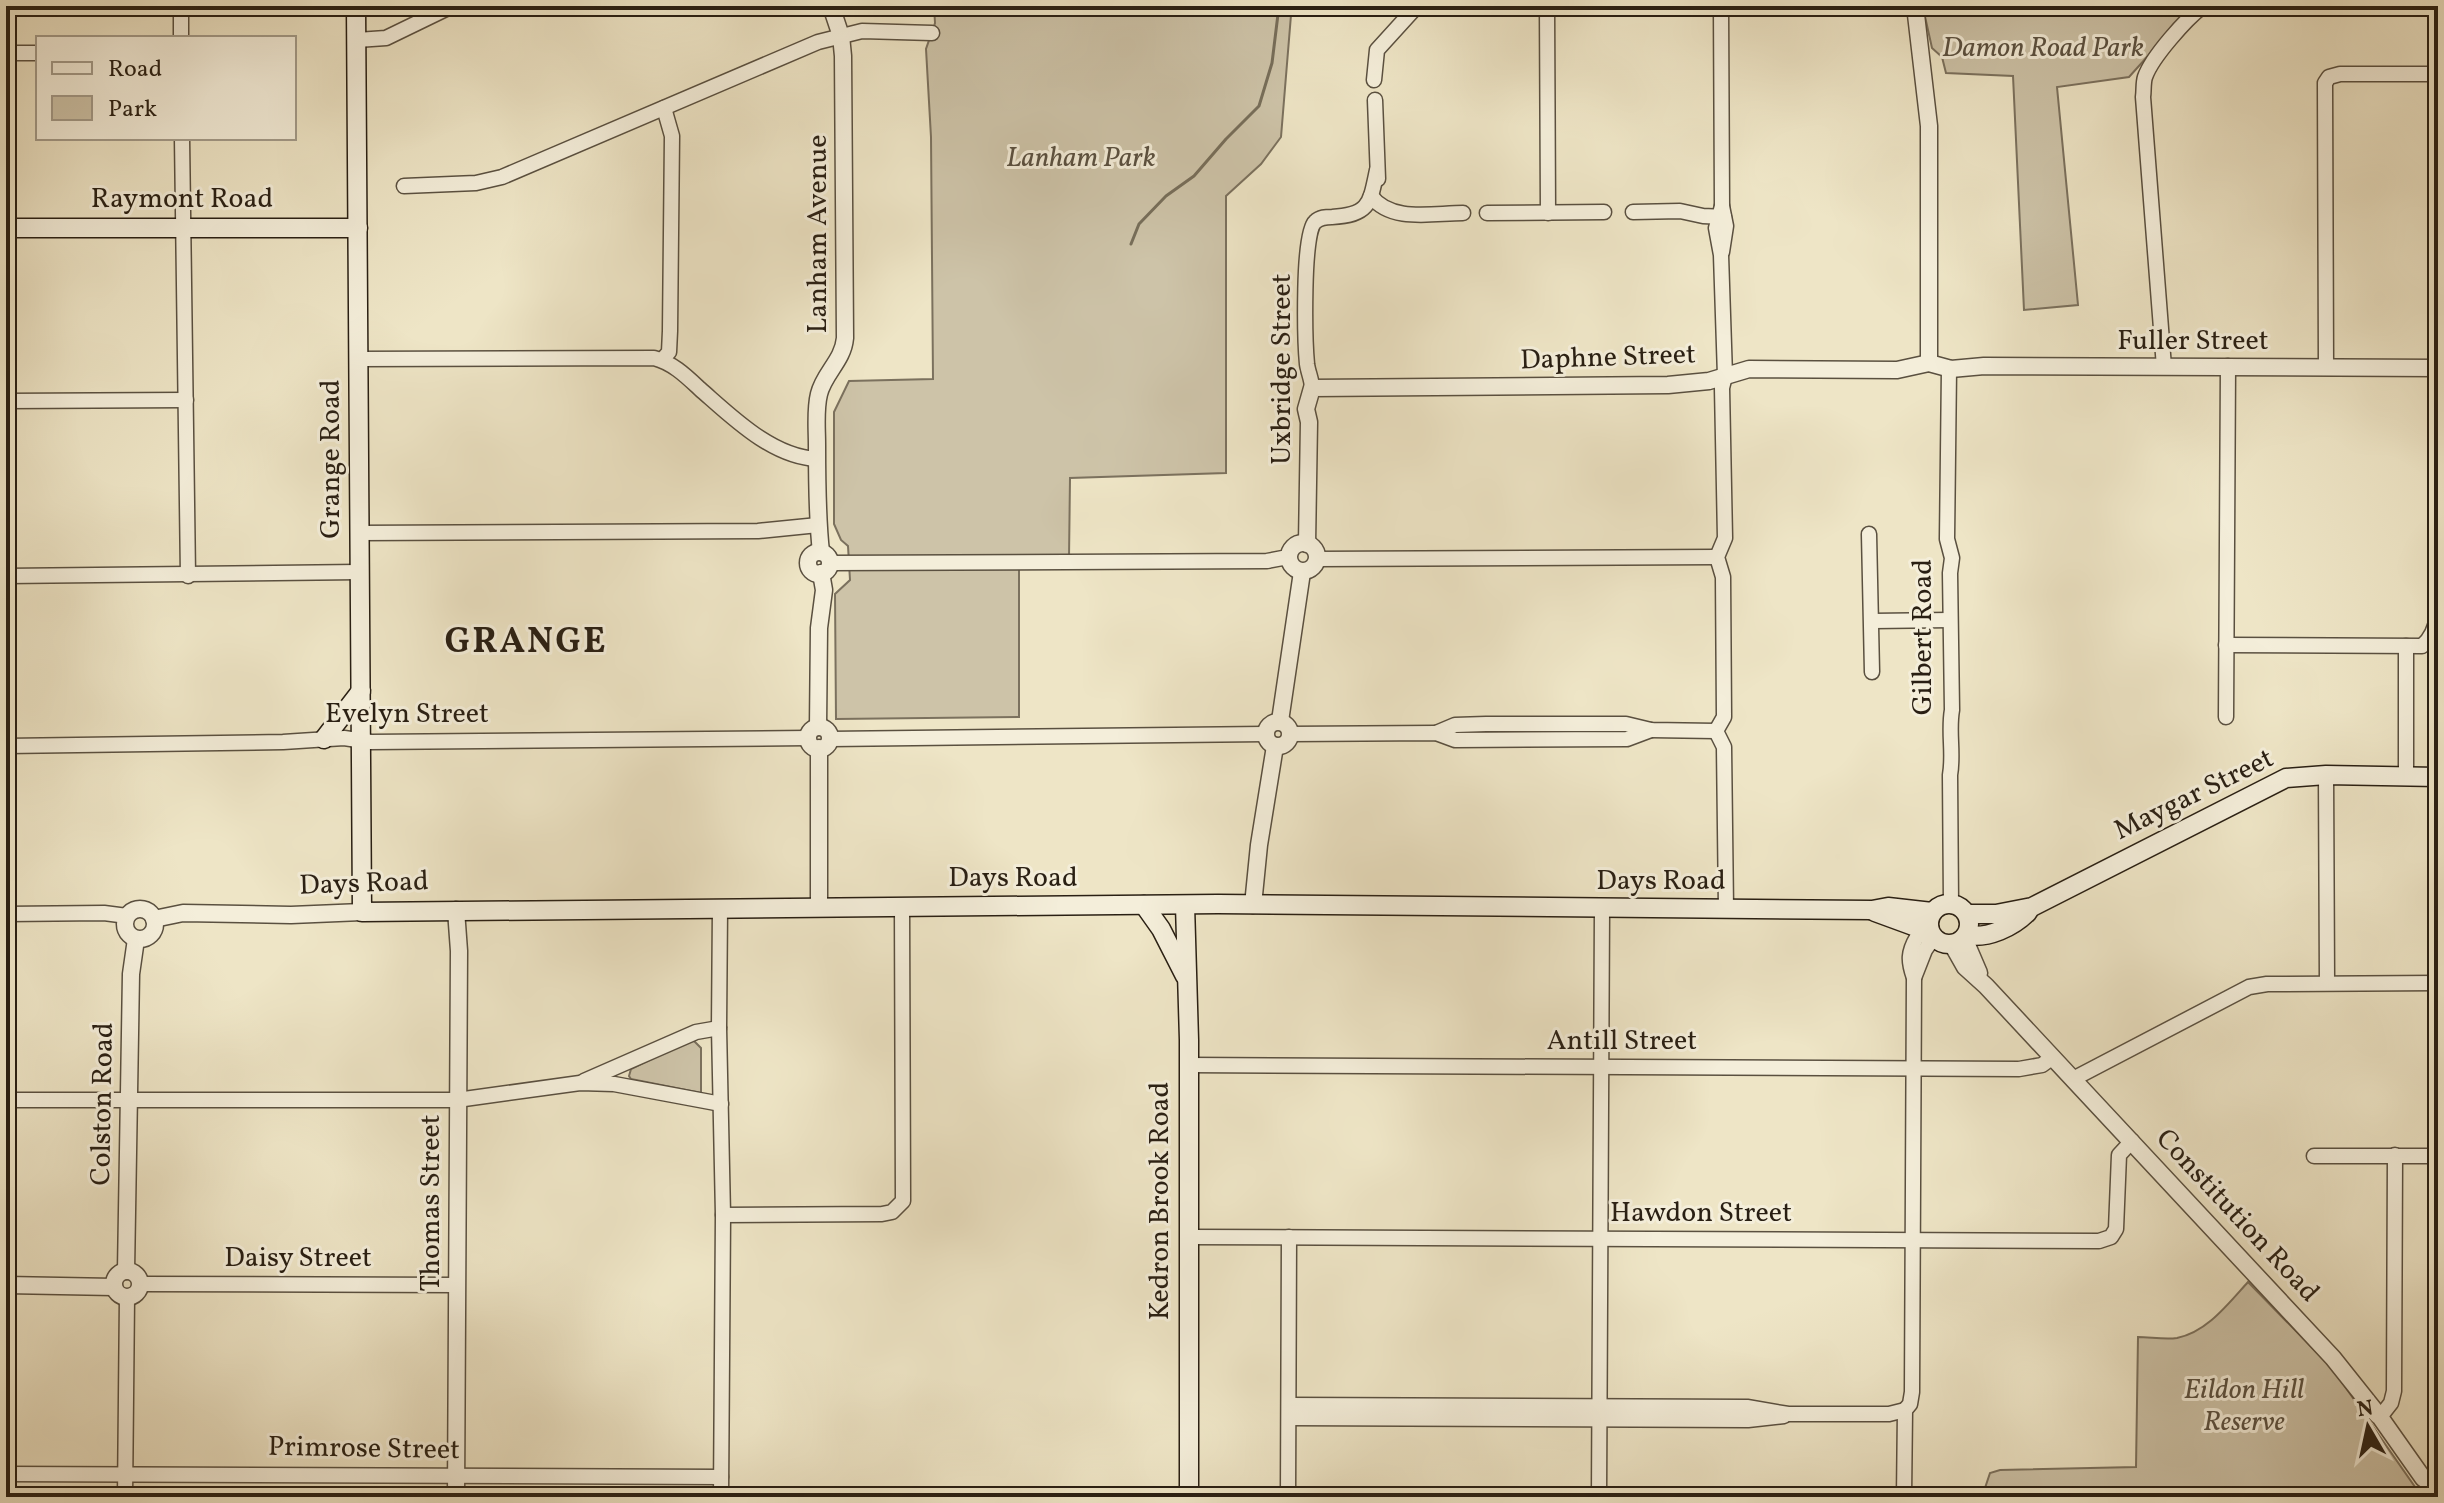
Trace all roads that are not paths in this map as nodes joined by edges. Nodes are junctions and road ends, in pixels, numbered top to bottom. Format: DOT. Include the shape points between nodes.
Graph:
graph roads {
  1 [pos="181,6"];
  2 [pos="356,6"];
  3 [pos="452,6"];
  4 [pos="831,6"];
  5 [pos="1417,6"];
  6 [pos="1547,6"];
  7 [pos="1721,6"];
  8 [pos="1915,6"];
  9 [pos="2203,6"];
  10 [pos="932,33"];
  11 [pos="181,36"];
  12 [pos="841,36"];
  13 [pos="357,40"];
  14 [pos="6,53"];
  15 [pos="36,53"];
  16 [pos="2438,74"];
  17 [pos="1374,80"];
  18 [pos="1375,100"];
  19 [pos="664,108"];
  20 [pos="182,140"];
  21 [pos="404,186"];
  22 [pos="1374,205"];
  23 [pos="1604,212"];
  24 [pos="1633,212"];
  25 [pos="1463,213"];
  26 [pos="1487,213"];
  27 [pos="1548,213"];
  28 [pos="1721,213"];
  29 [pos="183,227"];
  30 [pos="6,228"];
  31 [pos="358,228"];
  32 [pos="358,359"];
  33 [pos="662,360"];
  34 [pos="1929,363"];
  35 [pos="2228,366"];
  36 [pos="2164,367"];
  37 [pos="2326,367"];
  38 [pos="2438,368"];
  39 [pos="1949,369"];
  40 [pos="1725,376"];
  41 [pos="1312,388"];
  42 [pos="186,400"];
  43 [pos="6,401"];
  44 [pos="817,459"];
  45 [pos="818,525"];
  46 [pos="359,533"];
  47 [pos="1869,534"];
  48 [pos="1307,544"];
  49 [pos="1288,557"];
  50 [pos="1717,557"];
  51 [pos="1317,559"];
  52 [pos="824,563"];
  53 [pos="2438,563"];
  54 [pos="359,572"];
  55 [pos="1302,572"];
  56 [pos="6,576"];
  57 [pos="188,576"];
  58 [pos="1950,620"];
  59 [pos="1873,621"];
  60 [pos="2226,645"];
  61 [pos="2406,646"];
  62 [pos="1872,672"];
  63 [pos="361,691"];
  64 [pos="2226,717"];
  65 [pos="1285,728"];
  66 [pos="1716,731"];
  67 [pos="819,738"];
  68 [pos="324,739"];
  69 [pos="360,740"];
  70 [pos="1270,740"];
  71 [pos="6,746"];
  72 [pos="2326,775"];
  73 [pos="2406,776"];
  74 [pos="2438,777"];
  75 [pos="1144,905"];
  76 [pos="1185,905"];
  77 [pos="1253,905"];
  78 [pos="902,906"];
  79 [pos="819,907"];
  80 [pos="2032,907"];
  81 [pos="720,908"];
  82 [pos="1726,909"];
  83 [pos="1959,909"];
  84 [pos="456,910"];
  85 [pos="1602,910"];
  86 [pos="362,912"];
  87 [pos="6,914"];
  88 [pos="127,916"];
  89 [pos="154,919"];
  90 [pos="1944,932"];
  91 [pos="136,939"];
  92 [pos="1188,982"];
  93 [pos="2327,983"];
  94 [pos="2438,983"];
  95 [pos="719,1028"];
  96 [pos="2053,1057"];
  97 [pos="623,1064"];
  98 [pos="1188,1065"];
  99 [pos="1601,1066"];
  100 [pos="1913,1068"];
  101 [pos="2073,1079"];
  102 [pos="580,1083"];
  103 [pos="624,1086"];
  104 [pos="6,1100"];
  105 [pos="129,1100"];
  106 [pos="457,1100"];
  107 [pos="721,1104"];
  108 [pos="2132,1141"];
  109 [pos="2395,1155"];
  110 [pos="2314,1156"];
  111 [pos="2438,1156"];
  112 [pos="723,1215"];
  113 [pos="1188,1237"];
  114 [pos="1289,1237"];
  115 [pos="1601,1238"];
  116 [pos="1912,1241"];
  117 [pos="126,1271"];
  118 [pos="140,1284"];
  119 [pos="6,1285"];
  120 [pos="457,1285"];
  121 [pos="120,1292"];
  122 [pos="1905,1410"];
  123 [pos="1289,1411"];
  124 [pos="1600,1413"];
  125 [pos="2380,1417"];
  126 [pos="125,1472"];
  127 [pos="6,1474"];
  128 [pos="456,1476"];
  129 [pos="721,1477"];
  130 [pos="2438,1489"];
  131 [pos="125,1497"];
  132 [pos="456,1497"];
  133 [pos="721,1497"];
  134 [pos="1189,1497"];
  135 [pos="1288,1497"];
  136 [pos="1599,1497"];
  137 [pos="1904,1497"];
  1 -- 11 [label="street"];
  2 -- 13 [label="main road, Grange Road"];
  3 -- 13 [label="street" via="386,38"];
  4 -- 12 [label="street, Lanham Avenue"];
  5 -- 17 [label="street" via="1376,51"];
  6 -- 27 [label="street"];
  7 -- 28 [label="street"];
  8 -- 34 [label="street" via="1929,126"];
  9 -- 36 [label="street" via="2145,78"];
  10 -- 12 [label="street" via="862,31"];
  12 -- 19 [label="street" via="810,44"];
  12 -- 44 [label="street, Lanham Avenue" via="845,338 841,357 819,395"];
  13 -- 31 [label="main road, Grange Road"];
  14 -- 15 [label="street"];
  16 -- 37 [label="street" via="2345,73 2327,79"];
  18 -- 22 [label="street" via="1380,188"];
  19 -- 21 [label="street" via="491,181"];
  19 -- 33 [label="street" via="672,136 670,341"];
  20 -- 29 [label="street"];
  22 -- 25 [label="street, Uxbridge Street" via="1394,213"];
  22 -- 41 [label="street, Uxbridge Street" via="1366,219 1319,219 1309,231 1305,292"];
  23 -- 27 [label="street"];
  24 -- 28 [label="street"];
  26 -- 27 [label="street"];
  28 -- 40 [label="street" via="1716,237"];
  29 -- 30 [label="main road, Raymont Road"];
  29 -- 31 [label="main road, Raymont Road"];
  29 -- 42 [label="street"];
  31 -- 32 [label="main road, Grange Road"];
  32 -- 33 [label="street"];
  32 -- 46 [label="main road, Grange Road"];
  33 -- 44 [label="street" via="767,441"];
  34 -- 39 [label="street, Daphne Street"];
  34 -- 40 [label="street, Daphne Street" via="1897,370 1749,369"];
  35 -- 36 [label="street, Fuller Street"];
  35 -- 37 [label="street, Fuller Street"];
  35 -- 60 [label="street"];
  36 -- 39 [label="street, Fuller Street"];
  37 -- 38 [label="street, Fuller Street"];
  39 -- 58 [label="street, Gilbert Road"];
  40 -- 41 [label="street, Daphne Street" via="1659,385"];
  40 -- 50 [label="street" via="1725,538"];
  41 -- 48 [label="street, Uxbridge Street" via="1306,409"];
  42 -- 43 [label="street"];
  42 -- 57 [label="street"];
  44 -- 45 [label="street, Lanham Avenue"];
  45 -- 46 [label="street" via="758,531"];
  45 -- 52 [label="street, Lanham Avenue"];
  46 -- 54 [label="main road, Grange Road"];
  47 -- 59 [label="street"];
  48 -- 49 [label="street" via="1294,546"];
  48 -- 51 [label="street"];
  49 -- 52 [label="street"];
  49 -- 55 [label="street"];
  50 -- 51 [label="street"];
  50 -- 66 [label="street" via="1723,577 1724,717"];
  51 -- 55 [label="street"];
  52 -- 67 [label="street, Lanham Avenue"];
  53 -- 61 [label="street" via="2438,625 2422,646"];
  54 -- 57 [label="street"];
  54 -- 63 [label="main road, Grange Road"];
  55 -- 65 [label="street"];
  56 -- 57 [label="street"];
  58 -- 59 [label="street"];
  58 -- 83 [label="street, Gilbert Road" via="1950,775"];
  59 -- 62 [label="street"];
  60 -- 61 [label="street"];
  60 -- 64 [label="street"];
  61 -- 73 [label="street"];
  63 -- 68 [label="main road"];
  63 -- 69 [label="main road, Grange Road"];
  65 -- 66 [label="street" via="1436,733 1455,740 1627,739 1651,730"];
  65 -- 70 [label="street" via="1270,724"];
  66 -- 82 [label="street" via="1724,747"];
  67 -- 69 [label="street, Evelyn Street"];
  67 -- 70 [label="street, Evelyn Street"];
  67 -- 79 [label="street, Lanham Avenue"];
  68 -- 69 [label="street, Evelyn Street"];
  68 -- 71 [label="street, Evelyn Street"];
  69 -- 86 [label="main road, Grange Road"];
  70 -- 77 [label="street"];
  72 -- 73 [label="main road, Maygar Street"];
  72 -- 80 [label="main road, Maygar Street" via="2276,781"];
  72 -- 93 [label="street"];
  73 -- 74 [label="main road, Maygar Street"];
  75 -- 76 [label="main road, Days Road"];
  75 -- 78 [label="main road, Days Road"];
  75 -- 92 [label="main road"];
  76 -- 77 [label="main road, Days Road"];
  76 -- 92 [label="main road, Kedron Brook Road"];
  77 -- 85 [label="main road, Days Road"];
  78 -- 79 [label="main road, Days Road"];
  78 -- 112 [label="street" via="904,1194 895,1216"];
  79 -- 81 [label="main road, Days Road"];
  80 -- 83 [label="main road, Maygar Street" via="1996,914"];
  80 -- 90 [label="main road, Maygar Street" via="2022,919 1978,937"];
  81 -- 84 [label="main road, Days Road"];
  81 -- 95 [label="street"];
  82 -- 85 [label="main road, Days Road"];
  82 -- 90 [label="main road, Days Road" via="1872,910"];
  83 -- 90 [label="main road, Maygar Street" via="1941,906"];
  83 -- 90 [label="main road" via="1970,925"];
  84 -- 86 [label="main road, Days Road"];
  84 -- 106 [label="street, Thomas Street"];
  85 -- 99 [label="street"];
  86 -- 89 [label="street, Days Road" via="183,913"];
  87 -- 88 [label="street"];
  88 -- 89 [label="street" via="139,909"];
  88 -- 91 [label="street" via="125,929"];
  89 -- 91 [label="street" via="153,932"];
  90 -- 96 [label="street, Constitution Road"];
  90 -- 100 [label="street" via="1925,950 1914,978"];
  91 -- 105 [label="street, Colston Road"];
  92 -- 98 [label="main road, Kedron Brook Road"];
  93 -- 94 [label="street"];
  93 -- 101 [label="street" via="2249,987"];
  95 -- 97 [label="street"];
  95 -- 107 [label="street"];
  96 -- 100 [label="street, Antill Street" via="2028,1068"];
  96 -- 101 [label="street, Constitution Road"];
  97 -- 102 [label="street"];
  97 -- 103 [label="street"];
  98 -- 99 [label="street, Antill Street"];
  98 -- 113 [label="main road, Kedron Brook Road"];
  99 -- 100 [label="street, Antill Street"];
  99 -- 115 [label="street"];
  100 -- 116 [label="street"];
  101 -- 108 [label="street, Constitution Road"];
  102 -- 103 [label="street"];
  102 -- 106 [label="street"];
  103 -- 107 [label="street"];
  104 -- 105 [label="street"];
  105 -- 106 [label="street"];
  105 -- 117 [label="street, Colston Road"];
  106 -- 120 [label="street, Thomas Street"];
  107 -- 112 [label="street"];
  108 -- 116 [label="street, Hawdon Street" via="2119,1155 2117,1225 2107,1239"];
  108 -- 125 [label="street, Constitution Road" via="2333,1358"];
  109 -- 110 [label="street"];
  109 -- 111 [label="street"];
  109 -- 125 [label="street" via="2394,1391"];
  112 -- 129 [label="street"];
  113 -- 114 [label="street, Hawdon Street"];
  113 -- 134 [label="main road, Kedron Brook Road"];
  114 -- 115 [label="street, Hawdon Street"];
  114 -- 123 [label="street"];
  115 -- 116 [label="street, Hawdon Street"];
  115 -- 124 [label="street"];
  116 -- 122 [label="street" via="1912,1392"];
  117 -- 118 [label="street"];
  117 -- 121 [label="street" via="118,1274"];
  118 -- 120 [label="street, Daisy Street"];
  118 -- 121 [label="street" via="136,1293"];
  119 -- 121 [label="street"];
  120 -- 128 [label="street, Thomas Street"];
  121 -- 126 [label="street"];
  122 -- 124 [label="street" via="1748,1420"];
  122 -- 137 [label="street"];
  123 -- 124 [label="street"];
  123 -- 135 [label="street"];
  124 -- 136 [label="street"];
  125 -- 130 [label="street, Constitution Road" via="2423,1478"];
  126 -- 127 [label="street, Primrose Street"];
  126 -- 128 [label="street, Primrose Street"];
  126 -- 131 [label="street"];
  128 -- 129 [label="street, Primrose Street"];
  128 -- 132 [label="street, Thomas Street"];
  129 -- 133 [label="street"];
}
